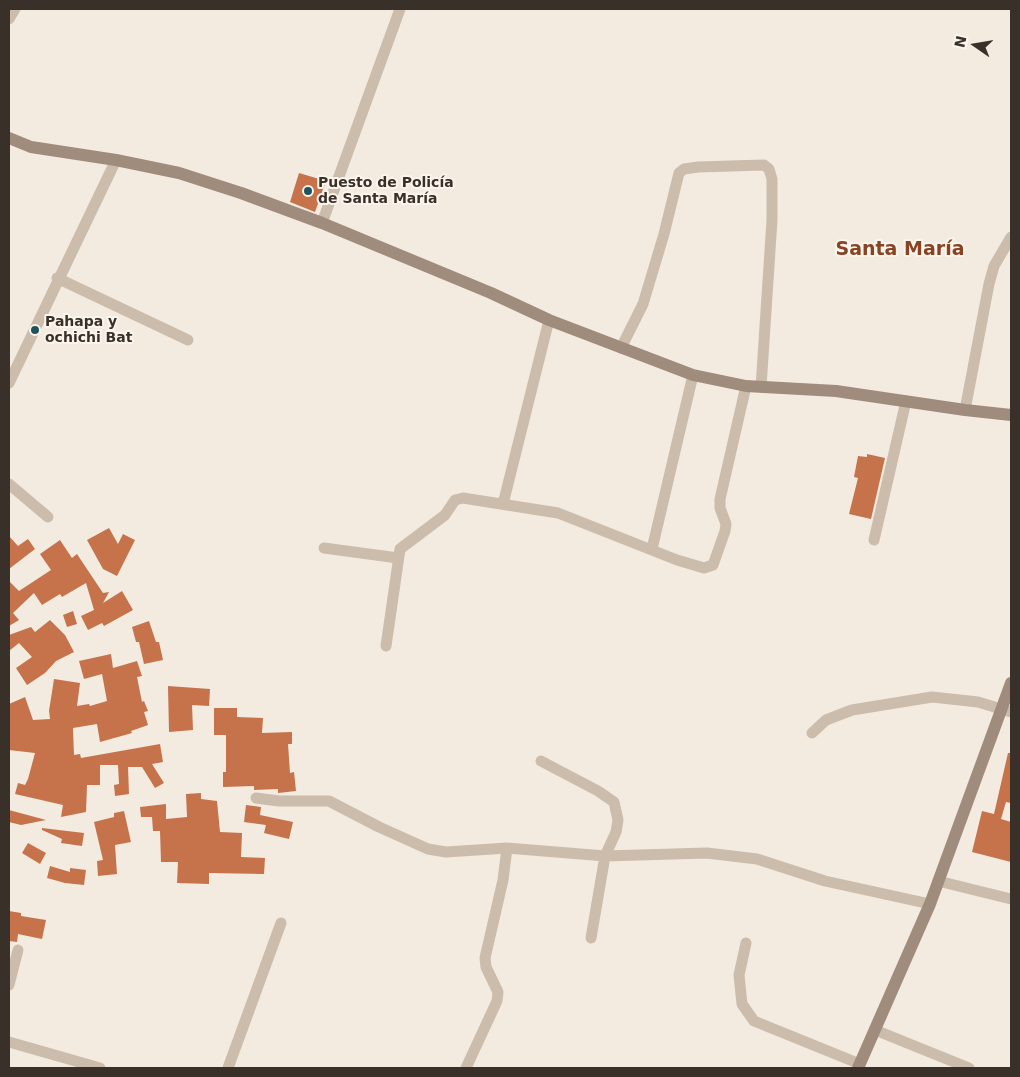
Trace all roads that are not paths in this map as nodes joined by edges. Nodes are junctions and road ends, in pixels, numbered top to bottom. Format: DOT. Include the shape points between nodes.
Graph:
graph roads {
  1 [pos="15,9"];
  2 [pos="400,9"];
  3 [pos="9,19"];
  4 [pos="9,138"];
  5 [pos="116,160"];
  6 [pos="322,223"];
  7 [pos="1011,237"];
  8 [pos="57,278"];
  9 [pos="549,320"];
  10 [pos="188,340"];
  11 [pos="621,348"];
  12 [pos="693,375"];
  13 [pos="9,383"];
  14 [pos="746,386"];
  15 [pos="761,387"];
  16 [pos="906,401"];
  17 [pos="965,410"];
  18 [pos="1011,414"];
  19 [pos="9,484"];
  20 [pos="503,504"];
  21 [pos="48,517"];
  22 [pos="874,540"];
  23 [pos="324,548"];
  24 [pos="652,548"];
  25 [pos="398,558"];
  26 [pos="386,646"];
  27 [pos="1011,683"];
  28 [pos="1007,711"];
  29 [pos="812,733"];
  30 [pos="541,761"];
  31 [pos="256,798"];
  32 [pos="507,848"];
  33 [pos="605,856"];
  34 [pos="938,881"];
  35 [pos="1011,899"];
  36 [pos="930,904"];
  37 [pos="281,923"];
  38 [pos="591,938"];
  39 [pos="746,943"];
  40 [pos="18,950"];
  41 [pos="9,985"];
  42 [pos="875,1030"];
  43 [pos="9,1042"];
  44 [pos="859,1066"];
  45 [pos="100,1068"];
  46 [pos="228,1068"];
  47 [pos="466,1068"];
  48 [pos="969,1068"];
  1 -- 3 [label="street"];
  2 -- 6 [label="street"];
  4 -- 5 [label="street" via="31,147"];
  5 -- 6 [label="street" via="179,173"];
  5 -- 8 [label="street"];
  6 -- 9 [label="street"];
  7 -- 17 [label="street" via="994,266"];
  8 -- 10 [label="street"];
  8 -- 13 [label="street"];
  9 -- 11 [label="street"];
  9 -- 20 [label="street"];
  11 -- 12 [label="street"];
  11 -- 15 [label="street" via="643,304 679,173 698,167 764,165 772,179 772,220"];
  12 -- 14 [label="street"];
  12 -- 24 [label="street"];
  14 -- 15 [label="street"];
  14 -- 24 [label="street" via="720,499 725,531 713,565 704,568"];
  15 -- 16 [label="street" via="836,391"];
  16 -- 17 [label="street"];
  16 -- 22 [label="street"];
  17 -- 18 [label="street"];
  19 -- 21 [label="street"];
  20 -- 24 [label="street" via="558,513"];
  20 -- 25 [label="street" via="463,498 455,500 445,515 400,549"];
  23 -- 25 [label="street"];
  25 -- 26 [label="street"];
  27 -- 28 [label="street"];
  28 -- 29 [label="street" via="978,702 932,697 852,710 826,720"];
  28 -- 34 [label="street"];
  30 -- 33 [label="street" via="614,802 618,820 616,832"];
  31 -- 32 [label="street" via="329,801 428,849 446,852"];
  32 -- 33 [label="street"];
  32 -- 47 [label="street" via="485,958 498,992 497,1001"];
  33 -- 36 [label="street" via="707,853 757,859 825,882"];
  33 -- 38 [label="street"];
  34 -- 35 [label="street"];
  34 -- 36 [label="street"];
  36 -- 42 [label="street"];
  37 -- 46 [label="street"];
  39 -- 44 [label="street" via="739,975 742,1004 754,1021"];
  40 -- 41 [label="street"];
  42 -- 44 [label="street"];
  42 -- 48 [label="street"];
  43 -- 45 [label="street"];
}
